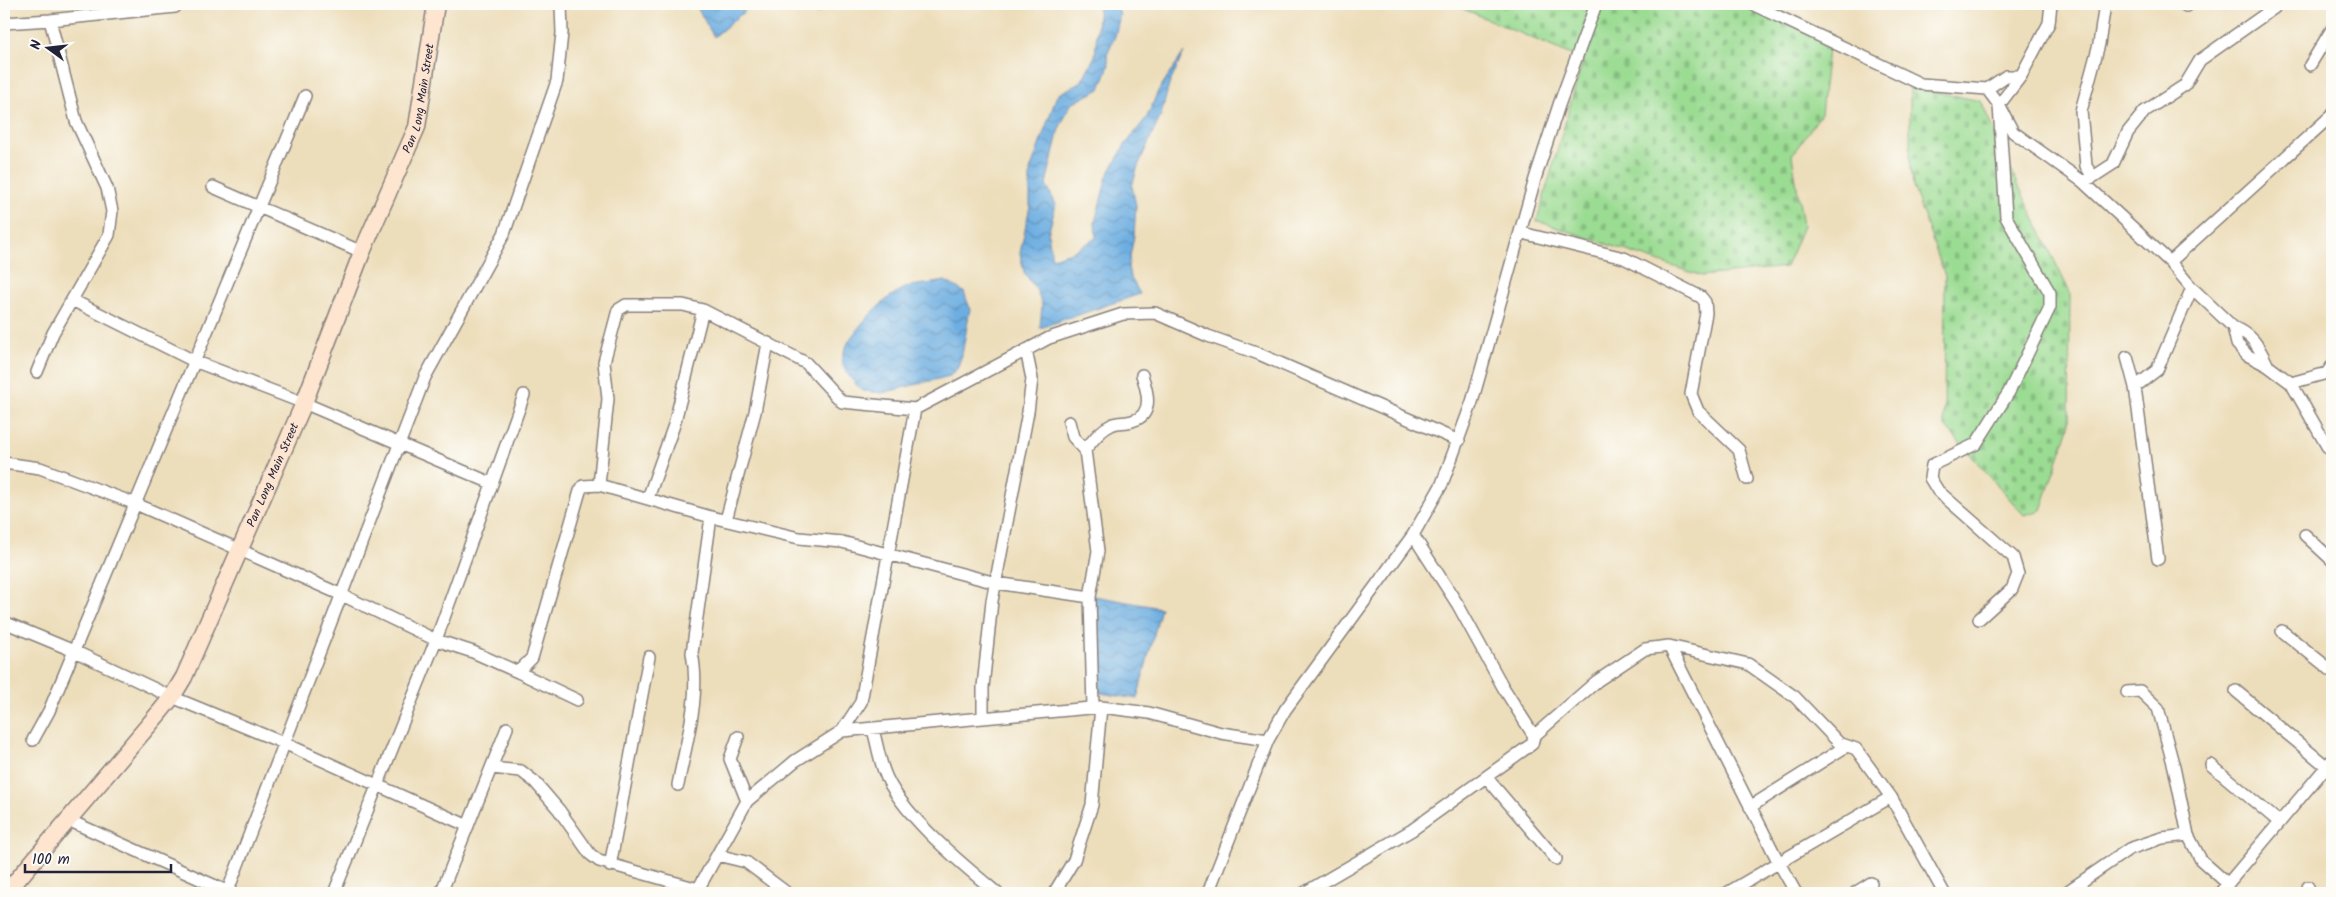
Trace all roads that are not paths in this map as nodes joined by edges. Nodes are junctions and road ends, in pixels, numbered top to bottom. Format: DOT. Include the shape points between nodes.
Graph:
graph roads {
  1 [pos="436,4"];
  2 [pos="561,4"];
  3 [pos="1596,4"];
  4 [pos="1752,4"];
  5 [pos="2051,4"];
  6 [pos="2105,4"];
  7 [pos="2276,4"];
  8 [pos="175,7"];
  9 [pos="50,20"];
  10 [pos="4,23"];
  11 [pos="2332,29"];
  12 [pos="2310,65"];
  13 [pos="2021,76"];
  14 [pos="1987,89"];
  15 [pos="305,96"];
  16 [pos="1999,105"];
  17 [pos="2332,115"];
  18 [pos="2087,179"];
  19 [pos="213,187"];
  20 [pos="259,208"];
  21 [pos="1522,233"];
  22 [pos="362,252"];
  23 [pos="2170,262"];
  24 [pos="2192,288"];
  25 [pos="72,300"];
  26 [pos="703,310"];
  27 [pos="768,342"];
  28 [pos="1026,350"];
  29 [pos="2127,357"];
  30 [pos="194,361"];
  31 [pos="2332,366"];
  32 [pos="37,372"];
  33 [pos="1142,375"];
  34 [pos="2291,383"];
  35 [pos="2135,387"];
  36 [pos="524,395"];
  37 [pos="304,403"];
  38 [pos="915,409"];
  39 [pos="1069,422"];
  40 [pos="1459,442"];
  41 [pos="400,445"];
  42 [pos="1085,450"];
  43 [pos="2332,451"];
  44 [pos="4,462"];
  45 [pos="1747,479"];
  46 [pos="492,483"];
  47 [pos="599,485"];
  48 [pos="648,498"];
  49 [pos="136,504"];
  50 [pos="711,517"];
  51 [pos="726,520"];
  52 [pos="1413,535"];
  53 [pos="2305,535"];
  54 [pos="241,550"];
  55 [pos="888,554"];
  56 [pos="2158,559"];
  57 [pos="2332,560"];
  58 [pos="996,582"];
  59 [pos="342,595"];
  60 [pos="1090,597"];
  61 [pos="1979,619"];
  62 [pos="4,622"];
  63 [pos="2282,631"];
  64 [pos="436,640"];
  65 [pos="1668,646"];
  66 [pos="74,651"];
  67 [pos="649,657"];
  68 [pos="2332,671"];
  69 [pos="518,672"];
  70 [pos="2236,691"];
  71 [pos="2126,692"];
  72 [pos="172,696"];
  73 [pos="577,700"];
  74 [pos="1097,707"];
  75 [pos="984,717"];
  76 [pos="507,728"];
  77 [pos="873,730"];
  78 [pos="842,731"];
  79 [pos="738,736"];
  80 [pos="1534,736"];
  81 [pos="33,740"];
  82 [pos="1268,740"];
  83 [pos="286,744"];
  84 [pos="1845,747"];
  85 [pos="2211,765"];
  86 [pos="2330,766"];
  87 [pos="491,768"];
  88 [pos="1487,778"];
  89 [pos="378,784"];
  90 [pos="678,786"];
  91 [pos="1891,797"];
  92 [pos="747,801"];
  93 [pos="1750,807"];
  94 [pos="68,820"];
  95 [pos="2279,822"];
  96 [pos="468,826"];
  97 [pos="2188,836"];
  98 [pos="717,854"];
  99 [pos="1556,858"];
  100 [pos="1778,863"];
  101 [pos="610,866"];
  102 [pos="1871,883"];
  103 [pos="2224,890"];
  104 [pos="697,891"];
  105 [pos="6,893"];
  106 [pos="229,893"];
  107 [pos="334,893"];
  108 [pos="441,893"];
  109 [pos="787,893"];
  110 [pos="997,893"];
  111 [pos="1054,893"];
  112 [pos="1208,893"];
  113 [pos="1305,893"];
  114 [pos="1727,893"];
  115 [pos="1796,893"];
  116 [pos="1854,893"];
  117 [pos="1944,893"];
  118 [pos="2065,893"];
  1 -- 22 [label="street, Pan Long Main Street" via="416,126"];
  2 -- 41 [label="street" via="562,33 557,81 504,234 425,377"];
  3 -- 21 [label="street" via="1559,105"];
  4 -- 14 [label="street" via="1921,84"];
  5 -- 13 [label="street" via="2049,23"];
  6 -- 18 [label="street" via="2099,44 2081,111"];
  7 -- 18 [label="street" via="2200,60 2185,85 2145,111 2128,132 2113,164"];
  8 -- 9 [label="street"];
  9 -- 10 [label="street"];
  9 -- 25 [label="street" via="76,121 107,188 112,210 109,235"];
  11 -- 12 [label="street"];
  13 -- 14 [label="street" via="2006,76"];
  13 -- 16 [label="street"];
  14 -- 16 [label="street"];
  15 -- 20 [label="street"];
  16 -- 18 [label="street" via="2013,132"];
  16 -- 61 [label="street" via="2006,217 2050,292 2050,307 2009,392 1976,444 1932,465 1930,478 1938,490 2013,557 2018,574 2012,589"];
  17 -- 23 [label="street"];
  18 -- 23 [label="street"];
  19 -- 20 [label="street"];
  20 -- 22 [label="street"];
  20 -- 30 [label="street"];
  21 -- 40 [label="street"];
  21 -- 45 [label="street" via="1624,258 1701,297 1706,313 1691,394 1698,411 1739,450"];
  22 -- 37 [label="street, Pan Long Main Street"];
  23 -- 24 [label="street"];
  24 -- 34 [label="street" via="2233,327 2237,344 2247,354"];
  24 -- 35 [label="street" via="2157,370"];
  25 -- 30 [label="street"];
  25 -- 32 [label="street" via="53,333"];
  26 -- 27 [label="street"];
  26 -- 47 [label="street" via="683,306 626,305 618,310 604,362 608,399"];
  26 -- 48 [label="street" via="674,426"];
  27 -- 38 [label="street" via="806,363 842,402"];
  27 -- 51 [label="street" via="755,412"];
  28 -- 38 [label="street"];
  28 -- 40 [label="street" via="1048,338 1123,314 1155,313 1259,354"];
  28 -- 58 [label="street" via="1032,379"];
  29 -- 35 [label="street"];
  30 -- 37 [label="street"];
  30 -- 49 [label="street"];
  31 -- 34 [label="street" via="2327,373"];
  33 -- 42 [label="street" via="1149,396 1145,410 1134,421 1114,423 1100,431"];
  34 -- 43 [label="street"];
  35 -- 56 [label="street"];
  36 -- 46 [label="street"];
  37 -- 41 [label="street"];
  37 -- 54 [label="street, Pan Long Main Street"];
  38 -- 55 [label="street"];
  39 -- 42 [label="street" via="1073,436"];
  40 -- 52 [label="street" via="1442,484"];
  41 -- 46 [label="street"];
  41 -- 59 [label="street"];
  42 -- 60 [label="street" via="1098,550"];
  44 -- 49 [label="street" via="40,468"];
  46 -- 64 [label="street"];
  47 -- 48 [label="street"];
  47 -- 69 [label="street" via="582,486 532,658"];
  48 -- 50 [label="street"];
  49 -- 54 [label="street"];
  49 -- 66 [label="street"];
  50 -- 51 [label="street"];
  50 -- 90 [label="street" via="692,653 695,694"];
  51 -- 55 [label="street" via="798,538 842,542"];
  52 -- 80 [label="street"];
  52 -- 82 [label="street" via="1304,681"];
  53 -- 57 [label="street"];
  54 -- 59 [label="street"];
  54 -- 72 [label="street, Pan Long Main Street" via="184,677"];
  55 -- 58 [label="street"];
  55 -- 78 [label="street" via="861,702"];
  58 -- 60 [label="street"];
  58 -- 75 [label="street" via="983,686"];
  59 -- 64 [label="street"];
  59 -- 83 [label="street"];
  60 -- 74 [label="street"];
  62 -- 66 [label="street"];
  63 -- 68 [label="street"];
  64 -- 69 [label="street"];
  64 -- 89 [label="street"];
  65 -- 80 [label="street" via="1645,649 1597,681"];
  65 -- 84 [label="street" via="1748,664 1795,697"];
  65 -- 93 [label="street"];
  66 -- 72 [label="street"];
  66 -- 81 [label="street"];
  67 -- 101 [label="street"];
  69 -- 73 [label="street"];
  70 -- 86 [label="street"];
  71 -- 97 [label="street" via="2140,691 2158,708"];
  72 -- 83 [label="street"];
  72 -- 94 [label="street, Pan Long Main Street"];
  74 -- 75 [label="street"];
  74 -- 82 [label="street" via="1149,714 1221,733"];
  74 -- 111 [label="street" via="1092,805 1074,860"];
  75 -- 77 [label="street"];
  76 -- 87 [label="street"];
  77 -- 78 [label="street"];
  77 -- 110 [label="street" via="884,772 896,794 940,845"];
  78 -- 92 [label="street" via="795,761"];
  79 -- 92 [label="street" via="730,759"];
  80 -- 88 [label="street" via="1532,744"];
  82 -- 112 [label="street"];
  83 -- 89 [label="street"];
  83 -- 106 [label="street"];
  84 -- 91 [label="street" via="1856,749"];
  84 -- 93 [label="street"];
  85 -- 95 [label="street"];
  86 -- 95 [label="street"];
  87 -- 96 [label="street"];
  87 -- 101 [label="street" via="521,771 535,782 590,854"];
  88 -- 99 [label="street"];
  88 -- 113 [label="street" via="1412,830"];
  89 -- 96 [label="street"];
  89 -- 107 [label="street"];
  91 -- 100 [label="street"];
  91 -- 117 [label="street"];
  92 -- 98 [label="street"];
  93 -- 100 [label="street"];
  94 -- 105 [label="street, Pan Long Main Street"];
  94 -- 106 [label="street"];
  95 -- 103 [label="street"];
  96 -- 108 [label="street"];
  97 -- 103 [label="street"];
  97 -- 118 [label="street" via="2162,838 2129,849"];
  98 -- 104 [label="street"];
  98 -- 109 [label="street" via="746,862"];
  100 -- 114 [label="street"];
  100 -- 115 [label="street"];
  101 -- 104 [label="street"];
  102 -- 116 [label="street"];
}
